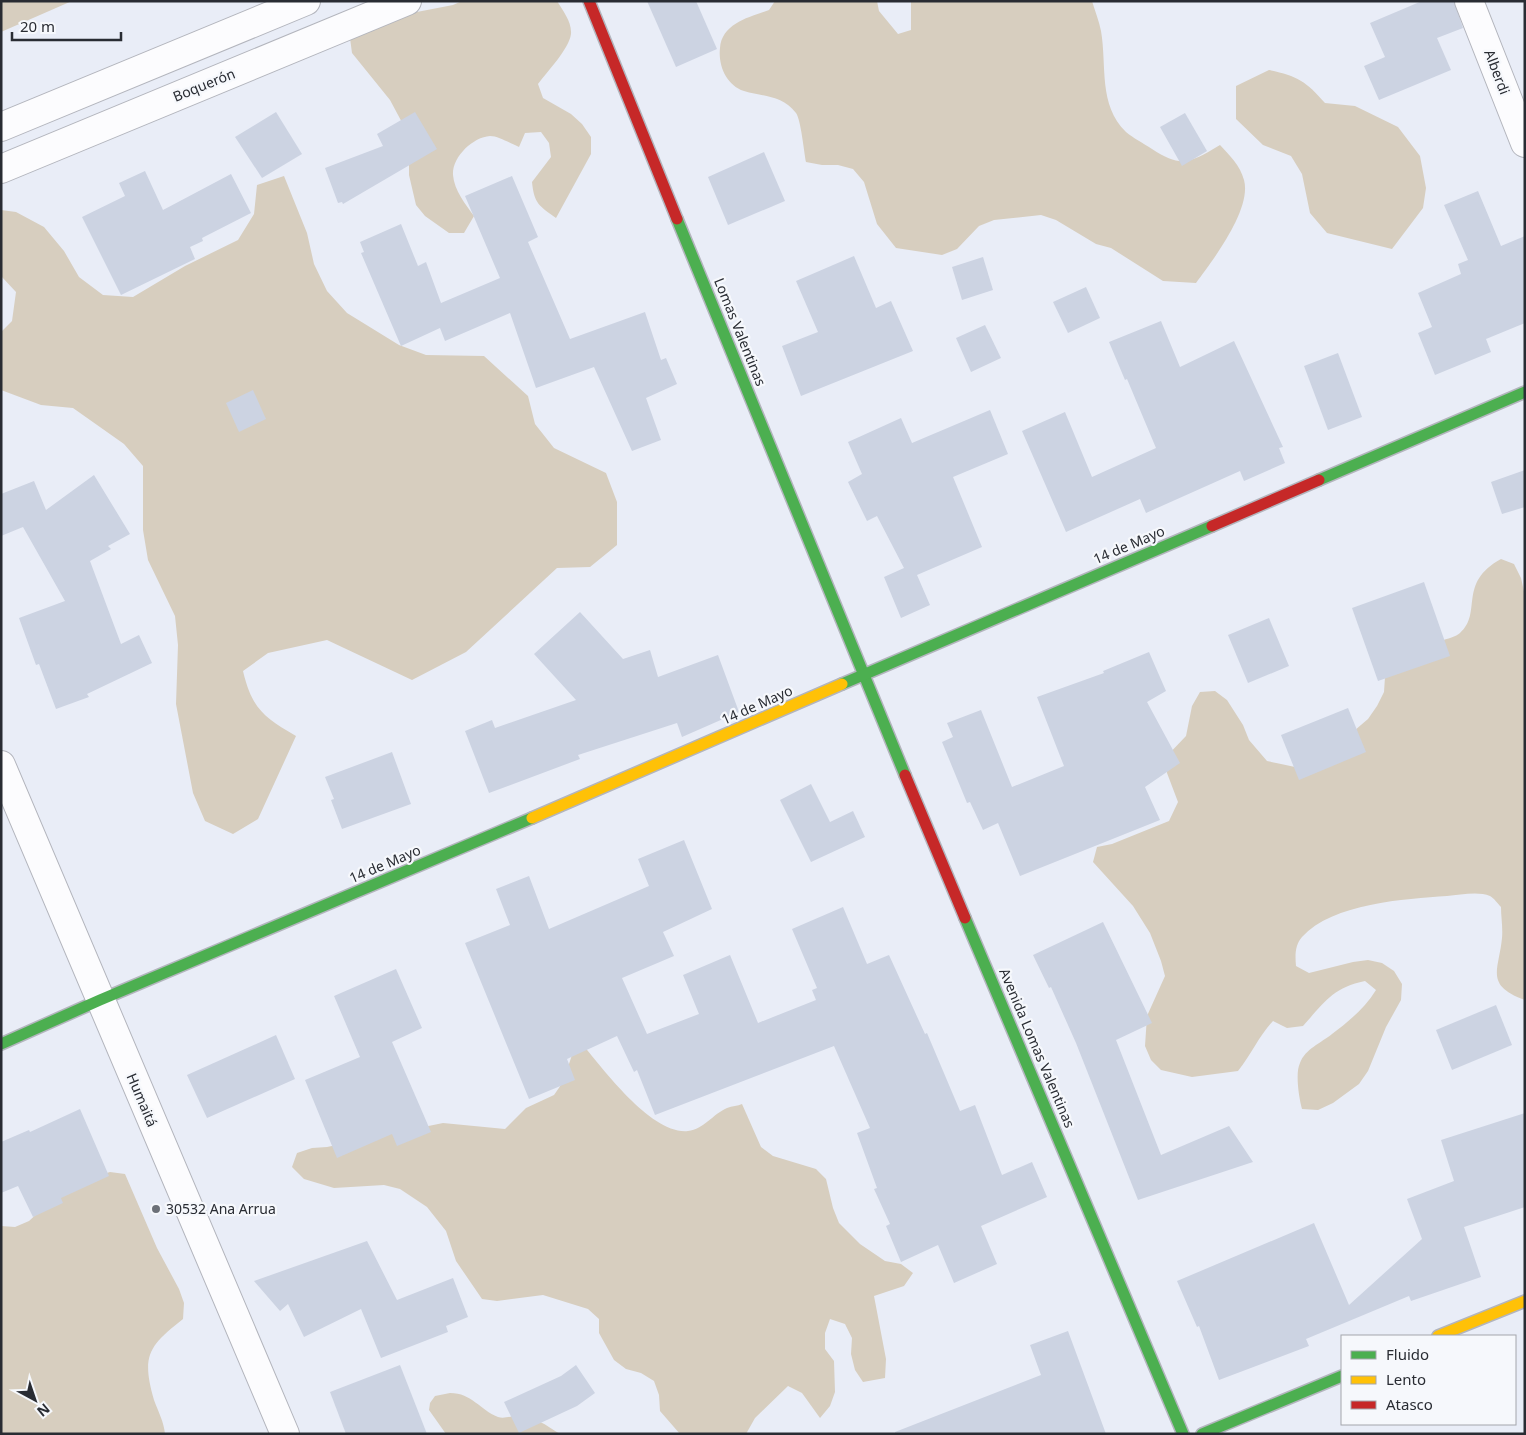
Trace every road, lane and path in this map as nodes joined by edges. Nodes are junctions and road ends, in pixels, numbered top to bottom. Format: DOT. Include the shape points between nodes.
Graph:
graph roads {
  1 [pos="306,1"];
  2 [pos="407,1"];
  3 [pos="589,1"];
  4 [pos="1469,1"];
  5 [pos="1,127"];
  6 [pos="1525,143"];
  7 [pos="1,169"];
  8 [pos="1525,392"];
  9 [pos="863,675"];
  10 [pos="1,765"];
  11 [pos="100,1000"];
  12 [pos="1,1044"];
  13 [pos="1525,1301"];
  14 [pos="1440,1335"];
  15 [pos="1341,1376"];
  16 [pos="285,1434"];
  17 [pos="1183,1434"];
  18 [pos="1202,1434"];
  1 -- 5 [label="street"];
  2 -- 7 [label="street, Boquerón"];
  3 -- 9 [label="street, Lomas Valentinas"];
  4 -- 6 [label="street, Alberdi"];
  8 -- 9 [label="street, 14 de Mayo"];
  9 -- 11 [label="street, 14 de Mayo"];
  9 -- 17 [label="street, Avenida Lomas Valentinas"];
  10 -- 11 [label="street, Humaitá"];
  11 -- 12 [label="street, 14 de Mayo"];
  11 -- 16 [label="street, Humaitá"];
  13 -- 14 [label="street"];
  15 -- 18 [label="street"];
}
